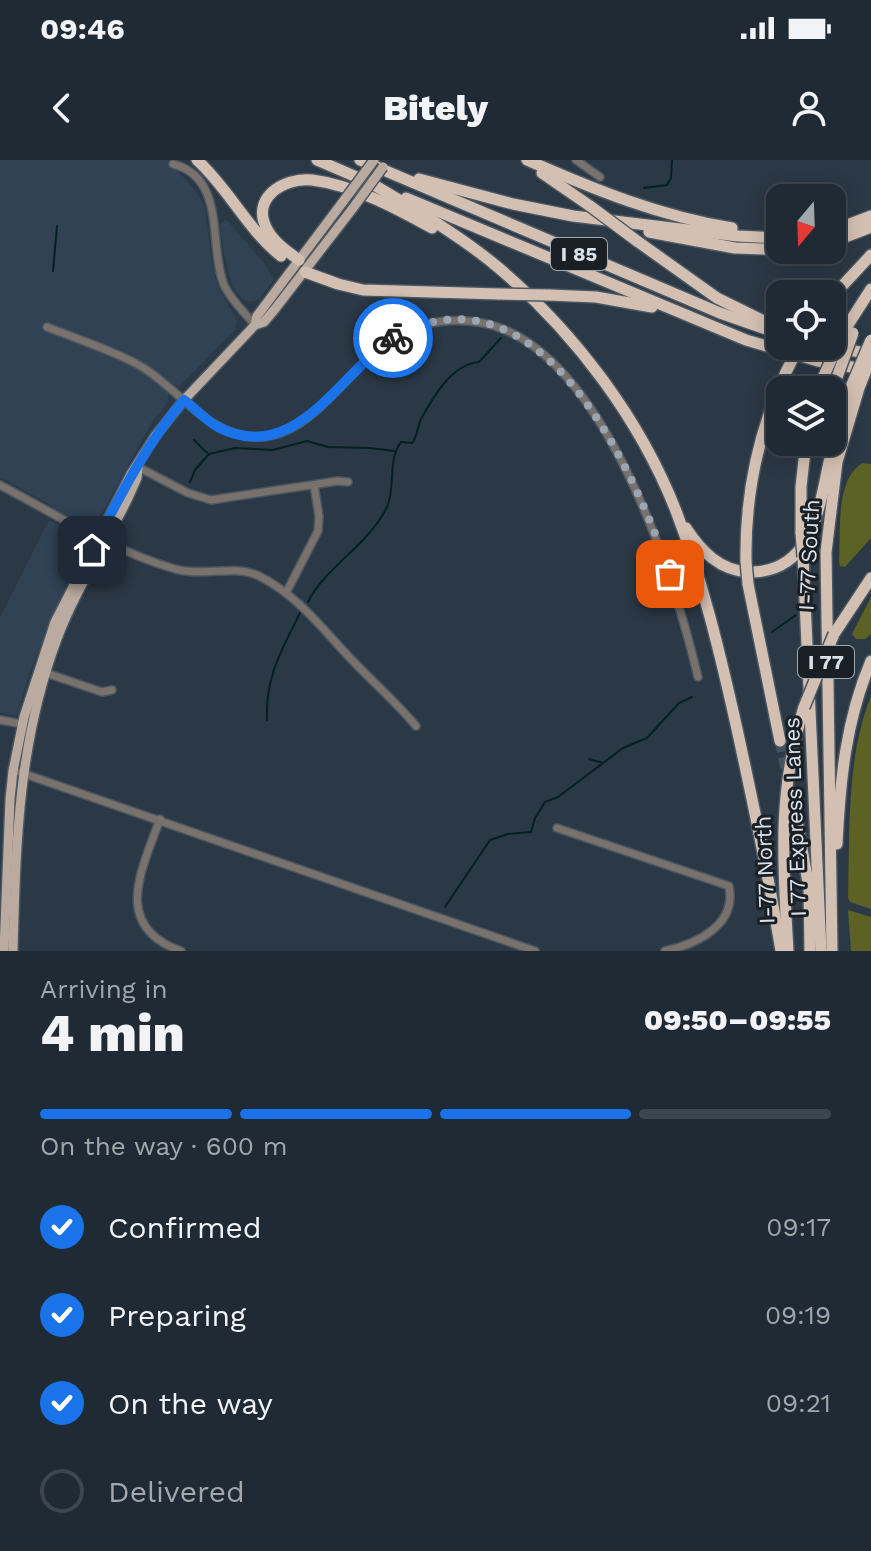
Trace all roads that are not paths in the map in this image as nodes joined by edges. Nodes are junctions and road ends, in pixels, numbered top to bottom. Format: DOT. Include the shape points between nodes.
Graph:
graph roads {
  1 [pos="197,160"];
  2 [pos="317,160"];
  3 [pos="360,160"];
  4 [pos="524,160"];
  5 [pos="576,160"];
  6 [pos="380,163"];
  7 [pos="173,164"];
  8 [pos="600,177"];
  9 [pos="369,182"];
  10 [pos="871,216"];
  11 [pos="604,221"];
  12 [pos="846,226"];
  13 [pos="871,227"];
  14 [pos="766,234"];
  15 [pos="766,236"];
  16 [pos="846,237"];
  17 [pos="766,250"];
  18 [pos="871,255"];
  19 [pos="299,266"];
  20 [pos="846,282"];
  21 [pos="871,289"];
  22 [pos="871,300"];
  23 [pos="539,306"];
  24 [pos="680,313"];
  25 [pos="766,324"];
  26 [pos="255,325"];
  27 [pos="47,327"];
  28 [pos="766,327"];
  29 [pos="849,332"];
  30 [pos="871,340"];
  31 [pos="846,350"];
  32 [pos="871,356"];
  33 [pos="792,360"];
  34 [pos="871,371"];
  35 [pos="825,376"];
  36 [pos="837,376"];
  37 [pos="855,387"];
  38 [pos="184,400"];
  39 [pos="804,456"];
  40 [pos="824,456"];
  41 [pos="138,467"];
  42 [pos="348,482"];
  43 [pos="314,485"];
  44 [pos="1,488"];
  45 [pos="676,510"];
  46 [pos="819,511"];
  47 [pos="102,540"];
  48 [pos="871,578"];
  49 [pos="871,587"];
  50 [pos="286,593"];
  51 [pos="836,632"];
  52 [pos="871,661"];
  53 [pos="46,673"];
  54 [pos="698,677"];
  55 [pos="112,690"];
  56 [pos="0,720"];
  57 [pos="22,724"];
  58 [pos="416,726"];
  59 [pos="780,741"];
  60 [pos="18,772"];
  61 [pos="796,815"];
  62 [pos="160,819"];
  63 [pos="4,821"];
  64 [pos="557,828"];
  65 [pos="832,946"];
  66 [pos="4,951"];
  67 [pos="13,951"];
  68 [pos="181,951"];
  69 [pos="535,951"];
  70 [pos="665,951"];
  71 [pos="781,951"];
  72 [pos="788,951"];
  73 [pos="810,951"];
  74 [pos="821,951"];
  1 -- 19 [label="highway" via="265,242"];
  2 -- 9 [label="highway, I 85"];
  3 -- 6 [label="highway, I 85"];
  4 -- 14 [label="highway" via="666,214"];
  4 -- 25 [label="highway, bridge" via="717,298"];
  5 -- 8 [label="street"];
  6 -- 11 [label="highway" via="513,204"];
  6 -- 19 [label="main road, bridge" via="342,203"];
  6 -- 19 [label="main road, bridge" via="353,208"];
  6 -- 28 [label="highway, I 85" via="720,313"];
  7 -- 26 [label="street" via="193,173 207,192 225,286"];
  9 -- 23 [label="highway" via="473,248"];
  9 -- 24 [label="highway, I 85"];
  10 -- 12 [label="highway"];
  11 -- 15 [label="highway"];
  11 -- 17 [label="highway" via="725,247"];
  13 -- 16 [label="highway"];
  18 -- 20 [label="highway"];
  19 -- 23 [label="highway" via="270,234 263,206 270,192 300,179 372,198 430,227"];
  19 -- 24 [label="highway, bridge" via="363,290 609,298"];
  19 -- 26 [label="main road" via="264,322"];
  21 -- 29 [label="highway"];
  22 -- 29 [label="highway"];
  23 -- 45 [label="highway" via="617,401"];
  24 -- 34 [label="highway, I 85" via="780,351"];
  26 -- 38 [label="main road"];
  27 -- 38 [label="street" via="138,364"];
  29 -- 35 [label="highway, bridge"];
  29 -- 36 [label="highway, bridge"];
  30 -- 37 [label="highway, bridge"];
  31 -- 32 [label="highway"];
  32 -- 37 [label="highway, I-77 South / I 77, bridge"];
  33 -- 59 [label="highway, I 77 Express Lanes / I 77, bridge" via="767,418 754,467 746,561"];
  37 -- 46 [label="highway" via="836,434"];
  37 -- 65 [label="highway, I-77 South / I 77" via="837,462 826,552"];
  38 -- 41 [label="main road"];
  38 -- 54 [label="street" via="223,429 243,436 272,435 305,420 371,355 413,328 464,320 518,335 546,355 569,382 627,472 670,574"];
  39 -- 74 [label="highway, I 77 Express Lanes / I 77, bridge" via="801,533"];
  40 -- 46 [label="highway"];
  41 -- 43 [label="street" via="211,500"];
  41 -- 47 [label="main road"];
  42 -- 43 [label="street"];
  43 -- 50 [label="street" via="318,531"];
  44 -- 47 [label="street"];
  45 -- 46 [label="highway" via="708,556 749,572 790,559 807,539"];
  45 -- 71 [label="highway" via="714,632 760,830"];
  47 -- 50 [label="street" via="177,570 249,573"];
  47 -- 53 [label="main road"];
  47 -- 57 [label="main road" via="55,622"];
  48 -- 51 [label="highway, I 77"];
  49 -- 51 [label="highway"];
  50 -- 58 [label="street" via="320,622"];
  51 -- 72 [label="highway, I-77 North / I 77, bridge" via="804,707 785,788"];
  52 -- 65 [label="highway" via="844,752"];
  53 -- 55 [label="street" via="102,692"];
  53 -- 60 [label="main road"];
  56 -- 57 [label="street"];
  57 -- 60 [label="main road"];
  60 -- 62 [label="street"];
  60 -- 63 [label="main road"];
  60 -- 67 [label="main road"];
  61 -- 73 [label="highway, I 77 Express Lanes" via="809,888"];
  62 -- 68 [label="street" via="138,884 137,905 151,934"];
  62 -- 69 [label="street"];
  63 -- 66 [label="main road"];
  64 -- 70 [label="street" via="729,886 727,911 716,928 701,940"];
}
